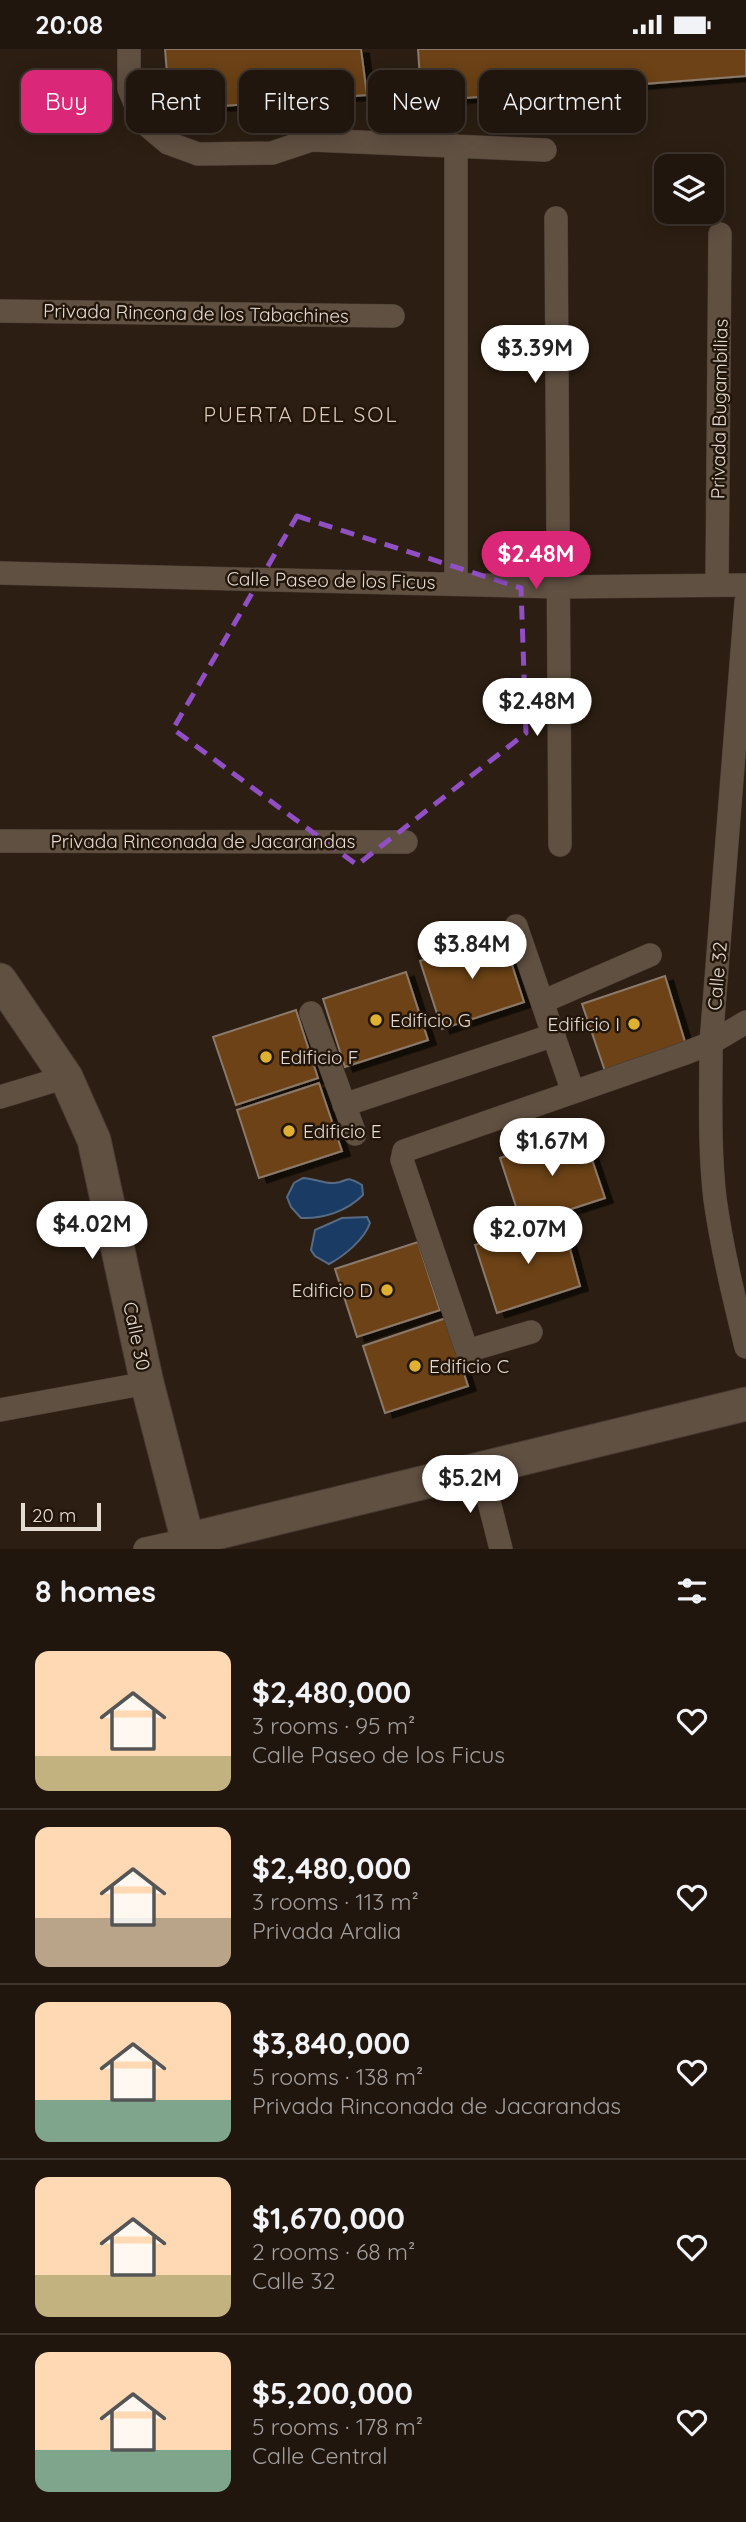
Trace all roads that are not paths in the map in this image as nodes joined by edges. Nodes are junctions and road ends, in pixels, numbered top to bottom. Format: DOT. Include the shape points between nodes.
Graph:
graph roads {
  1 [pos="129,49"];
  2 [pos="456,146"];
  3 [pos="545,150"];
  4 [pos="556,218"];
  5 [pos="720,234"];
  6 [pos="0,311"];
  7 [pos="393,316"];
  8 [pos="0,573"];
  9 [pos="456,583"];
  10 [pos="717,584"];
  11 [pos="746,585"];
  12 [pos="558,587"];
  13 [pos="746,602"];
  14 [pos="0,841"];
  15 [pos="406,842"];
  16 [pos="560,845"];
  17 [pos="516,926"];
  18 [pos="650,955"];
  19 [pos="0,980"];
  20 [pos="542,1002"];
  21 [pos="311,1013"];
  22 [pos="746,1022"];
  23 [pos="554,1035"];
  24 [pos="711,1043"];
  25 [pos="66,1077"];
  26 [pos="573,1092"];
  27 [pos="0,1097"];
  28 [pos="344,1105"];
  29 [pos="355,1133"];
  30 [pos="531,1332"];
  31 [pos="746,1346"];
  32 [pos="147,1383"];
  33 [pos="746,1404"];
  34 [pos="0,1410"];
  35 [pos="481,1470"];
  36 [pos="189,1544"];
  37 [pos="145,1549"];
  38 [pos="501,1549"];
  1 -- 2 [label="street" via="129,89 144,122 168,143 198,154 272,153 311,140"];
  2 -- 3 [label="street"];
  2 -- 9 [label="street"];
  4 -- 12 [label="street"];
  5 -- 10 [label="street, Privada Bugambilias"];
  6 -- 7 [label="street, Privada Rincona de los Tabachines"];
  8 -- 9 [label="street, Calle Paseo de los Ficus"];
  9 -- 12 [label="street, Calle Paseo de los Ficus"];
  10 -- 11 [label="street, Calle Paseo de los Ficus"];
  10 -- 12 [label="street, Calle Paseo de los Ficus"];
  12 -- 16 [label="street"];
  13 -- 24 [label="street, Calle 32"];
  14 -- 15 [label="street, Privada Rinconada de Jacarandas"];
  17 -- 20 [label="street"];
  18 -- 20 [label="street"];
  19 -- 25 [label="street, Calle 30"];
  20 -- 23 [label="street"];
  21 -- 28 [label="street"];
  22 -- 24 [label="street"];
  23 -- 26 [label="street"];
  23 -- 28 [label="street"];
  24 -- 26 [label="street"];
  24 -- 31 [label="street, Calle 32" via="715,1198"];
  25 -- 27 [label="street"];
  25 -- 32 [label="street, Calle 30" via="94,1140"];
  26 -- 30 [label="street" via="404,1151 402,1160 467,1351"];
  28 -- 29 [label="street"];
  32 -- 34 [label="street"];
  32 -- 36 [label="street, Calle 30"];
  33 -- 35 [label="street"];
  35 -- 36 [label="street"];
  35 -- 38 [label="street"];
  36 -- 37 [label="street"];
}
